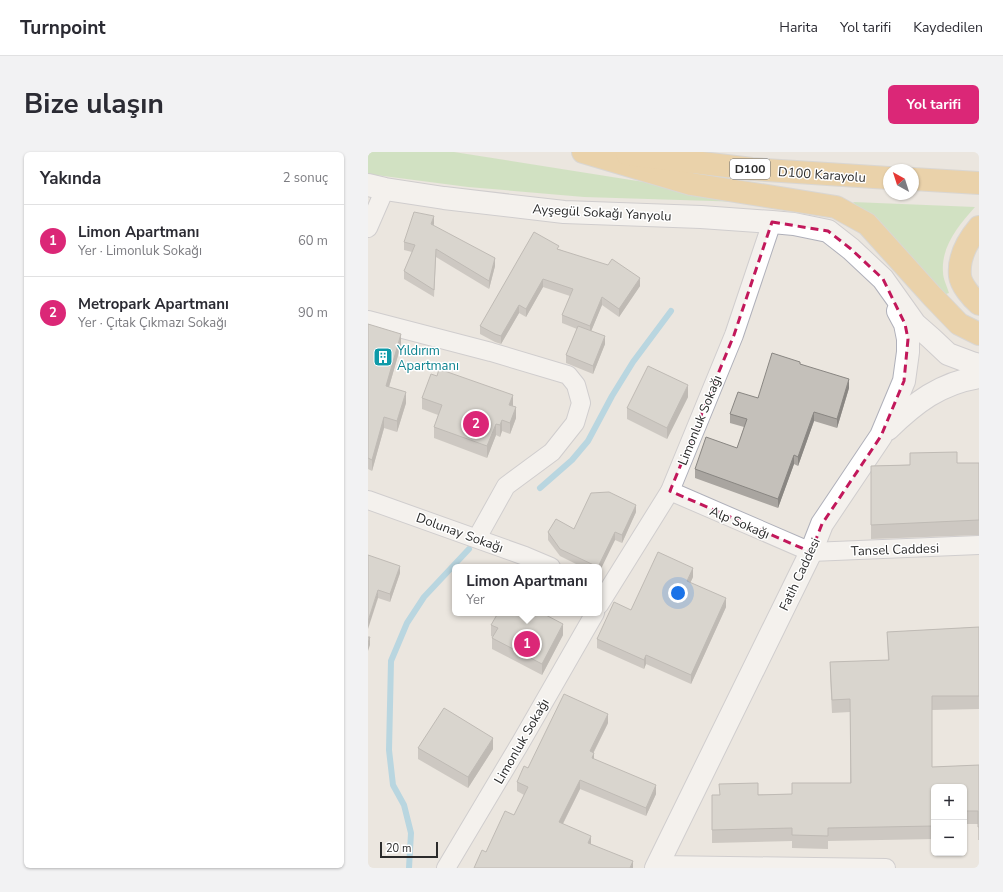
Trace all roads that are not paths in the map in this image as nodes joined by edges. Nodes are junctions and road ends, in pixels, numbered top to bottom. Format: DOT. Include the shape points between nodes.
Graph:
graph roads {
  1 [pos="584,152"];
  2 [pos="612,152"];
  3 [pos="883,178"];
  4 [pos="919,179"];
  5 [pos="979,183"];
  6 [pos="377,187"];
  7 [pos="772,222"];
  8 [pos="979,227"];
  9 [pos="368,228"];
  10 [pos="883,280"];
  11 [pos="979,304"];
  12 [pos="368,320"];
  13 [pos="979,334"];
  14 [pos="979,365"];
  15 [pos="979,377"];
  16 [pos="881,436"];
  17 [pos="670,491"];
  18 [pos="368,500"];
  19 [pos="477,538"];
  20 [pos="979,545"];
  21 [pos="811,552"];
  22 [pos="544,564"];
  23 [pos="602,595"];
  24 [pos="592,616"];
  25 [pos="657,866"];
  26 [pos="446,868"];
  27 [pos="886,868"];
  1 -- 13 [label="highway" via="691,184 836,207 867,224 959,324"];
  2 -- 3 [label="highway, D100 Karayolu / D100" via="752,169"];
  4 -- 5 [label="highway"];
  6 -- 7 [label="main road, Ayşegül Sokağı Yanyolu" via="564,212"];
  6 -- 9 [label="street"];
  7 -- 10 [label="main road, Ayşegül Sokağı Yanyolu" via="828,231"];
  7 -- 17 [label="street, Limonluk Sokağı" via="734,335"];
  8 -- 11 [label="highway" via="970,237 962,256 960,276 971,297"];
  10 -- 14 [label="main road" via="915,324 936,344 948,354"];
  10 -- 16 [label="main road, Fatih Caddesi" via="904,324 908,352 904,381"];
  12 -- 19 [label="street" via="568,375 576,385 581,402 575,423 552,452 506,486"];
  15 -- 16 [label="main road" via="964,379 928,395 907,410"];
  16 -- 21 [label="main road, Fatih Caddesi" via="822,524"];
  17 -- 21 [label="street, Alp Sokağı"];
  17 -- 23 [label="street, Limonluk Sokağı"];
  18 -- 19 [label="street, Dolunay Sokağı"];
  19 -- 22 [label="street, Dolunay Sokağı"];
  20 -- 21 [label="street, Tansel Caddesi"];
  21 -- 25 [label="main road, Fatih Caddesi"];
  24 -- 26 [label="street, Limonluk Sokağı"];
  25 -- 27 [label="street"];
}
